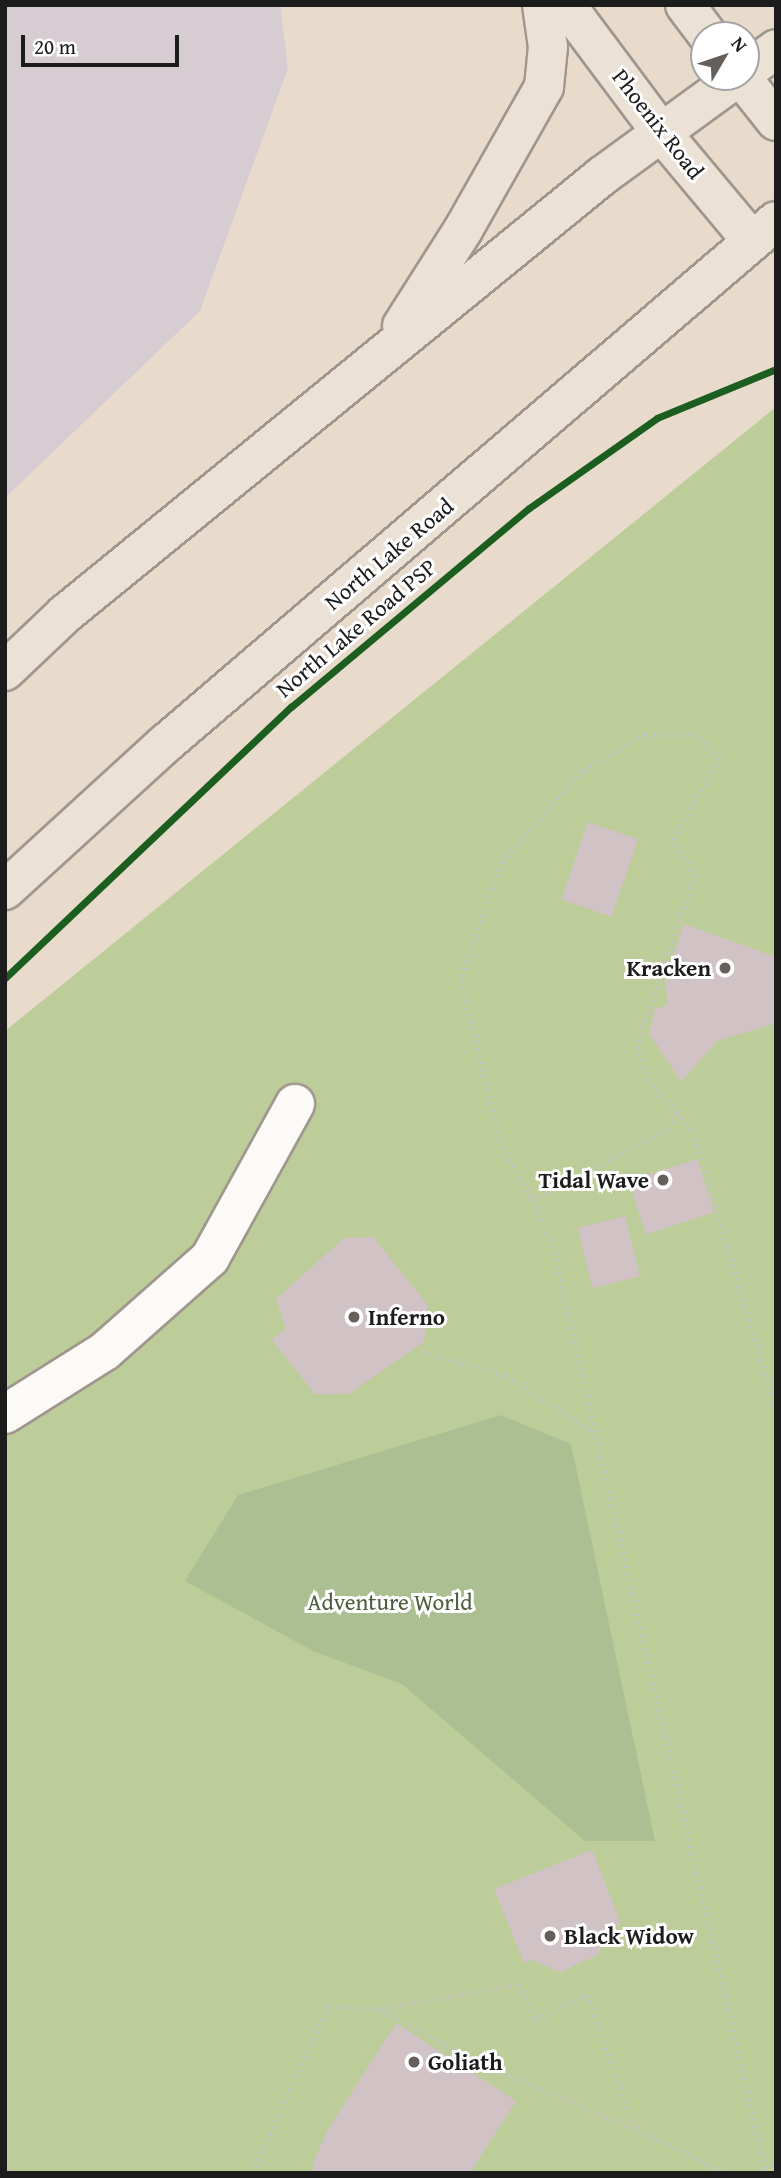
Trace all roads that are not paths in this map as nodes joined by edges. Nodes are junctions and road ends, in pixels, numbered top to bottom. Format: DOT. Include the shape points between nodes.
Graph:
graph roads {
  1 [pos="542,5"];
  2 [pos="566,5"];
  3 [pos="685,5"];
  4 [pos="697,21"];
  5 [pos="776,49"];
  6 [pos="760,61"];
  7 [pos="720,91"];
  8 [pos="751,91"];
  9 [pos="776,121"];
  10 [pos="661,132"];
  11 [pos="764,231"];
  12 [pos="382,357"];
  13 [pos="5,671"];
  14 [pos="5,890"];
  15 [pos="295,1104"];
  16 [pos="5,1414"];
  1 -- 12 [label="main road" via="548,47 544,87 463,230"];
  2 -- 10 [label="main road, Phoenix Road"];
  3 -- 4 [label="main road"];
  5 -- 6 [label="main road"];
  7 -- 10 [label="main road"];
  8 -- 9 [label="main road"];
  10 -- 11 [label="main road, Phoenix Road"];
  10 -- 12 [label="main road"];
  11 -- 14 [label="main road, North Lake Road" via="165,744"];
  12 -- 13 [label="main road" via="65,614"];
  15 -- 16 [label="lane" via="210,1258 105,1351"];
}
